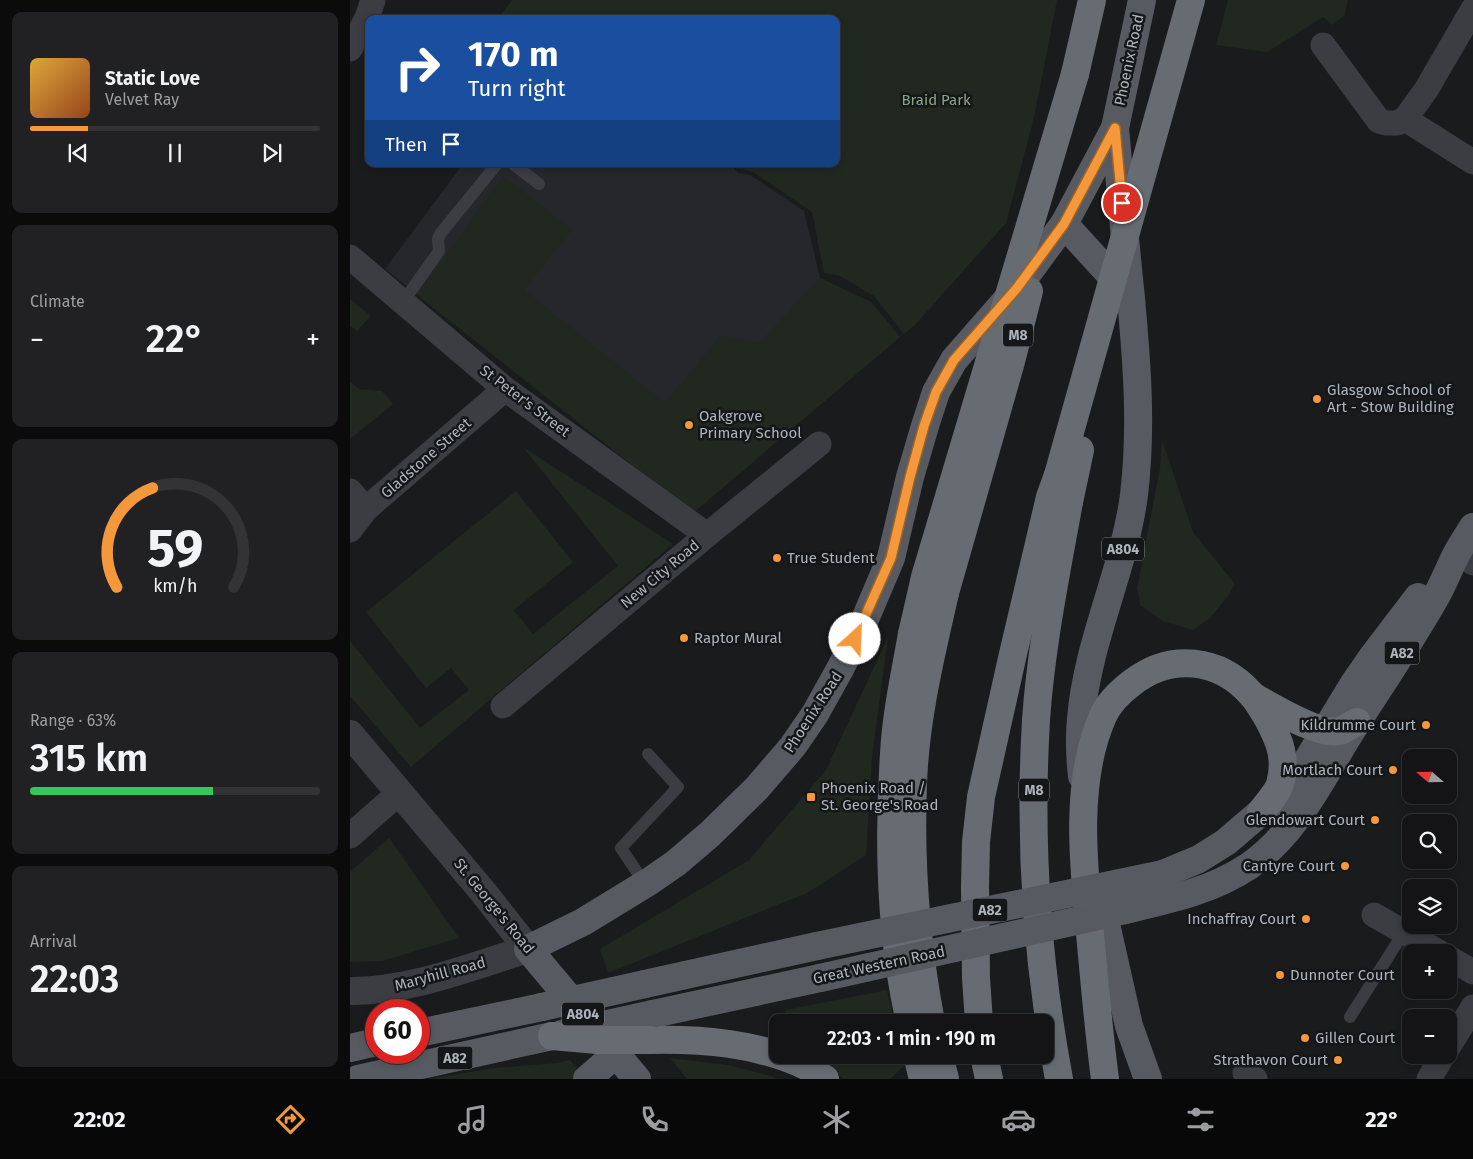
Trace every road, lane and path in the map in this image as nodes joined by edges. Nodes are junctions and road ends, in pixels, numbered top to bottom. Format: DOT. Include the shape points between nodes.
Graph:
graph roads {
  1 [pos="373,0"];
  2 [pos="1092,0"];
  3 [pos="1142,0"];
  4 [pos="1191,0"];
  5 [pos="1473,9"];
  6 [pos="368,15"];
  7 [pos="365,22"];
  8 [pos="1323,45"];
  9 [pos="350,49"];
  10 [pos="1075,74"];
  11 [pos="1405,120"];
  12 [pos="1115,128"];
  13 [pos="1473,162"];
  14 [pos="495,167"];
  15 [pos="516,167"];
  16 [pos="539,184"];
  17 [pos="1138,190"];
  18 [pos="1064,224"];
  19 [pos="350,257"];
  20 [pos="1130,297"];
  21 [pos="403,302"];
  22 [pos="506,389"];
  23 [pos="819,444"];
  24 [pos="350,490"];
  25 [pos="366,509"];
  26 [pos="1473,527"];
  27 [pos="350,530"];
  28 [pos="707,535"];
  29 [pos="1465,557"];
  30 [pos="1253,696"];
  31 [pos="503,706"];
  32 [pos="1340,728"];
  33 [pos="350,734"];
  34 [pos="648,754"];
  35 [pos="400,792"];
  36 [pos="1084,796"];
  37 [pos="1261,812"];
  38 [pos="350,836"];
  39 [pos="645,884"];
  40 [pos="1374,915"];
  41 [pos="1402,931"];
  42 [pos="1403,934"];
  43 [pos="1408,934"];
  44 [pos="1425,944"];
  45 [pos="528,949"];
  46 [pos="1457,963"];
  47 [pos="1473,972"];
  48 [pos="350,991"];
  49 [pos="1473,1007"];
  50 [pos="908,1014"];
  51 [pos="929,1014"];
  52 [pos="978,1014"];
  53 [pos="1350,1017"];
  54 [pos="652,1027"];
  55 [pos="430,1031"];
  56 [pos="1457,1033"];
  57 [pos="552,1036"];
  58 [pos="365,1045"];
  59 [pos="350,1048"];
  60 [pos="616,1054"];
  61 [pos="919,1064"];
  62 [pos="941,1064"];
  63 [pos="986,1064"];
  64 [pos="1438,1064"];
  65 [pos="816,1073"];
  66 [pos="358,1079"];
  67 [pos="587,1079"];
  68 [pos="637,1079"];
  69 [pos="923,1079"];
  70 [pos="945,1079"];
  71 [pos="989,1079"];
  72 [pos="1060,1079"];
  73 [pos="1105,1079"];
  74 [pos="1148,1079"];
  75 [pos="1429,1079"];
  1 -- 6 [label="street"];
  2 -- 10 [label="highway, M8"];
  3 -- 12 [label="main road, Phoenix Road / A804"];
  4 -- 17 [label="highway, M8, bridge"];
  5 -- 11 [label="street"];
  7 -- 9 [label="street"];
  8 -- 11 [label="street" via="1379,121 1397,124"];
  10 -- 50 [label="highway, bridge" via="925,577 901,695 894,753 892,885 897,949"];
  10 -- 51 [label="highway, M8, bridge" via="1044,232 928,666 913,783 914,885 918,940"];
  11 -- 13 [label="street"];
  12 -- 18 [label="main road, Phoenix Road / A804"];
  12 -- 20 [label="main road, A804"];
  14 -- 21 [label="lane" via="440,234 439,251"];
  15 -- 16 [label="lane"];
  17 -- 52 [label="highway, bridge" via="1050,497 981,797 975,887"];
  17 -- 72 [label="highway, M8, bridge" via="1070,502 1044,649 1036,719 1034,788 1038,915 1051,1031"];
  18 -- 20 [label="main road"];
  18 -- 39 [label="main road, Phoenix Road / A804" via="1017,288 954,360 936,392 910,477 891,558 863,624 815,714 782,759 736,810 676,863"];
  19 -- 21 [label="street, St Peter's Street"];
  20 -- 36 [label="main road, A804" via="1139,403 1138,458 1126,541 1092,654 1086,686 1081,719"];
  21 -- 22 [label="street, St Peter's Street"];
  22 -- 25 [label="street, Gladstone Street"];
  22 -- 28 [label="street, St Peter's Street"];
  23 -- 28 [label="street, New City Road"];
  24 -- 25 [label="street"];
  25 -- 27 [label="street, Gladstone Street"];
  26 -- 29 [label="main road, A82"];
  28 -- 31 [label="street, New City Road"];
  29 -- 32 [label="main road, A82"];
  30 -- 32 [label="highway" via="1292,718"];
  30 -- 36 [label="highway" via="1226,673 1202,664 1164,666 1139,678 1113,700 1104,714 1091,753"];
  30 -- 37 [label="highway" via="1278,736 1283,762 1280,786"];
  32 -- 37 [label="main road, Great Western Road / A82" via="1288,792"];
  32 -- 54 [label="main road, Great Western Road / A82, bridge" via="1318,788 1285,833 1250,865 1198,891 820,978"];
  33 -- 35 [label="street, St. George's Road"];
  34 -- 39 [label="lane" via="678,786 620,848"];
  35 -- 38 [label="street"];
  35 -- 45 [label="street, St. George's Road"];
  36 -- 73 [label="highway" via="1084,871"];
  36 -- 74 [label="main road, A804" via="1098,888 1117,976 1129,1026"];
  37 -- 55 [label="main road, Great Western Road / A82, bridge" via="1226,842 1199,859 1162,874"];
  39 -- 45 [label="main road, Phoenix Road / A804" via="583,922"];
  40 -- 41 [label="street"];
  42 -- 53 [label="lane"];
  43 -- 44 [label="street"];
  45 -- 48 [label="street, Maryhill Road" via="431,980 386,989"];
  45 -- 60 [label="main road, St. George's Road / A804"];
  46 -- 47 [label="street"];
  49 -- 56 [label="street"];
  54 -- 57 [label="highway, bridge" via="597,1040"];
  54 -- 65 [label="highway" via="691,1040 771,1053"];
  57 -- 66 [label="main road, A82"];
  58 -- 59 [label="main road"];
  60 -- 67 [label="main road"];
  60 -- 68 [label="main road, St. George's Road / A804"];
  61 -- 69 [label="highway"];
  62 -- 70 [label="highway"];
  63 -- 71 [label="highway"];
  64 -- 75 [label="street"];
}
